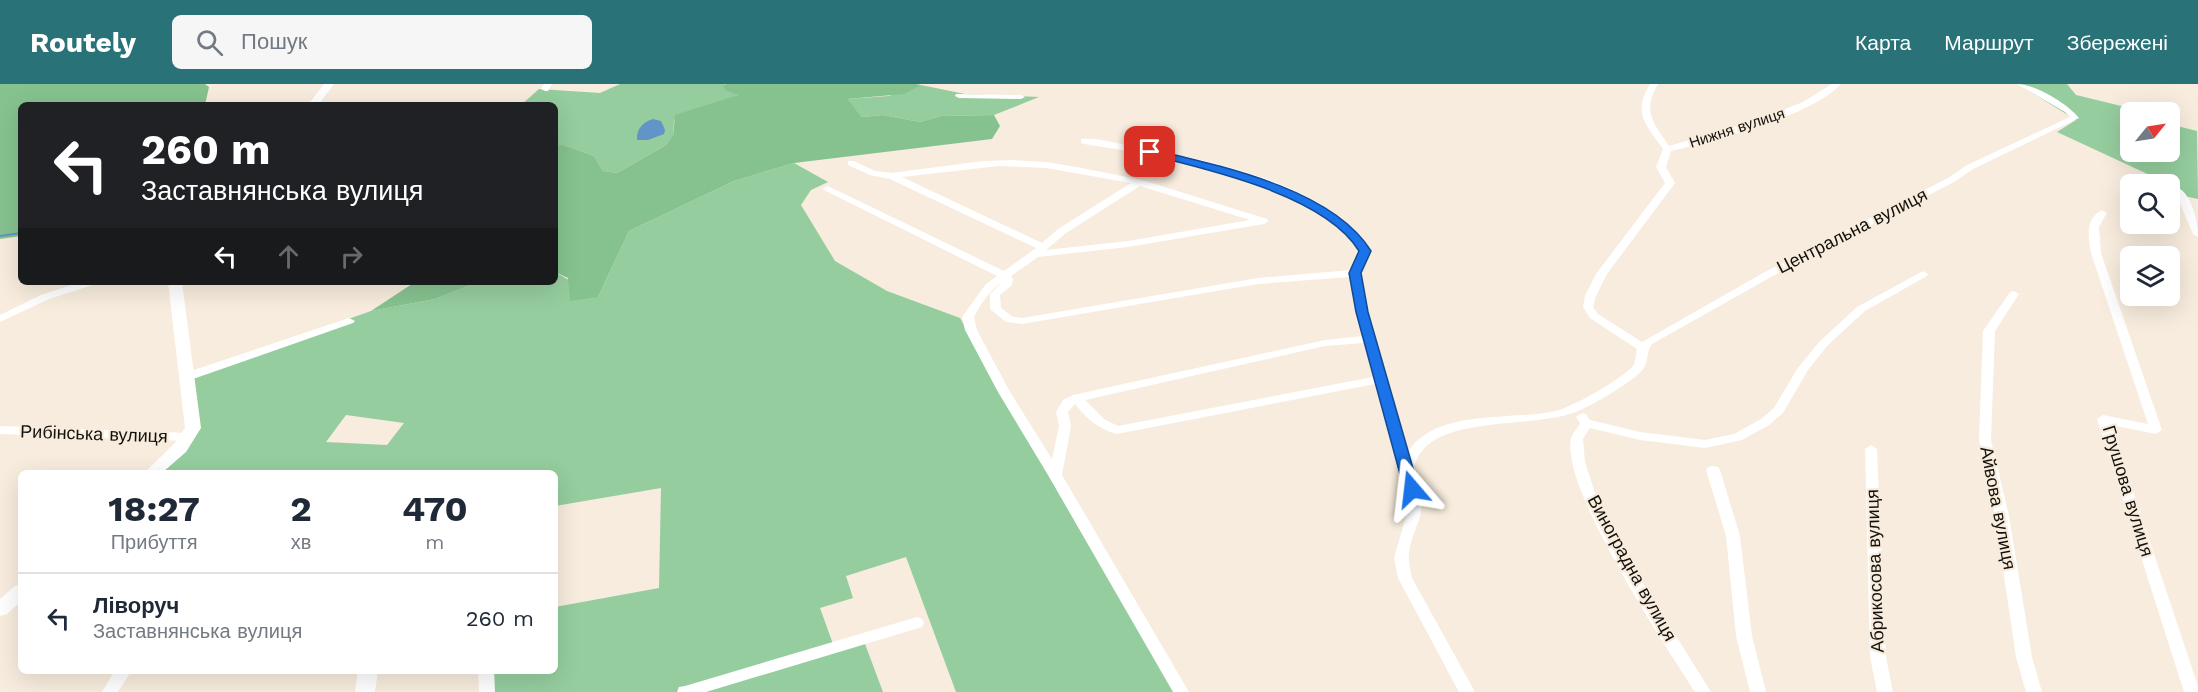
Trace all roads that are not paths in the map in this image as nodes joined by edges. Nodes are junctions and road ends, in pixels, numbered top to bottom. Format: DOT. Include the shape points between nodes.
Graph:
graph roads {
  1 [pos="329,84"];
  2 [pos="1654,84"];
  3 [pos="1837,84"];
  4 [pos="2022,84"];
  5 [pos="959,96"];
  6 [pos="1021,97"];
  7 [pos="315,102"];
  8 [pos="1084,141"];
  9 [pos="1667,149"];
  10 [pos="851,163"];
  11 [pos="891,176"];
  12 [pos="1138,182"];
  13 [pos="827,189"];
  14 [pos="2180,192"];
  15 [pos="2102,213"];
  16 [pos="2198,234"];
  17 [pos="1039,250"];
  18 [pos="1355,273"];
  19 [pos="1923,274"];
  20 [pos="1003,275"];
  21 [pos="83,285"];
  22 [pos="175,285"];
  23 [pos="2014,294"];
  24 [pos="0,319"];
  25 [pos="349,321"];
  26 [pos="1368,339"];
  27 [pos="1643,348"];
  28 [pos="189,376"];
  29 [pos="1379,380"];
  30 [pos="1077,398"];
  31 [pos="1573,410"];
  32 [pos="1586,423"];
  33 [pos="3,433"];
  34 [pos="191,433"];
  35 [pos="1871,449"];
  36 [pos="155,470"];
  37 [pos="1713,470"];
  38 [pos="1406,472"];
  39 [pos="1056,475"];
  40 [pos="18,594"];
  41 [pos="0,609"];
  42 [pos="917,623"];
  43 [pos="122,674"];
  44 [pos="367,674"];
  45 [pos="486,674"];
  46 [pos="111,692"];
  47 [pos="365,692"];
  48 [pos="487,692"];
  49 [pos="685,692"];
  50 [pos="1181,692"];
  51 [pos="1467,692"];
  52 [pos="1703,692"];
  53 [pos="1758,692"];
  54 [pos="1885,692"];
  55 [pos="2034,692"];
  56 [pos="2192,692"];
  1 -- 7 [label="street"];
  2 -- 9 [label="street" via="1647,93 1646,118"];
  3 -- 9 [label="street, Нижня вулиця" via="1830,92 1784,114"];
  4 -- 27 [label="street, Центральна вулиця" via="2075,118 1970,167 1767,275"];
  5 -- 6 [label="street"];
  8 -- 18 [label="street" via="1177,157 1298,197 1340,223 1360,243 1365,251"];
  9 -- 27 [label="street" via="1661,167 1670,183 1589,296 1588,307 1594,316"];
  10 -- 11 [label="street"];
  11 -- 12 [label="street" via="1012,163"];
  11 -- 17 [label="street"];
  12 -- 17 [label="street"];
  12 -- 17 [label="street" via="1264,221 1128,244"];
  13 -- 20 [label="street"];
  14 -- 16 [label="street"];
  15 -- 56 [label="street, Грушова вулиця" via="2092,228 2096,254 2156,430 2103,419"];
  17 -- 20 [label="street"];
  18 -- 20 [label="street" via="1258,281 1022,321 1010,320 996,309 994,294 1007,285 1008,279"];
  18 -- 26 [label="street"];
  19 -- 32 [label="street" via="1861,309 1809,360 1779,410 1738,436 1705,444 1640,436"];
  20 -- 39 [label="street" via="976,302 968,318 971,330"];
  21 -- 24 [label="street" via="45,297"];
  22 -- 28 [label="street"];
  23 -- 55 [label="street, Айвова вулиця" via="1989,331 1985,440 2002,516 2024,657"];
  25 -- 28 [label="street"];
  26 -- 29 [label="street"];
  26 -- 30 [label="street" via="1325,343"];
  27 -- 31 [label="street" via="1644,361 1637,372"];
  28 -- 34 [label="street"];
  29 -- 30 [label="street" via="1118,430 1105,427"];
  29 -- 38 [label="street"];
  30 -- 39 [label="street" via="1067,403 1062,412 1065,426"];
  31 -- 32 [label="street"];
  31 -- 38 [label="street" via="1482,421 1445,432 1426,440 1414,452"];
  32 -- 52 [label="street, Виноградна вулиця" via="1578,437 1578,454 1605,528"];
  33 -- 34 [label="street, Рибінська вулиця"];
  34 -- 36 [label="street"];
  35 -- 54 [label="street, Абрикосова вулиця" via="1878,657"];
  37 -- 53 [label="street" via="1733,536 1744,636"];
  38 -- 51 [label="street" via="1415,509 1401,558 1405,578"];
  39 -- 50 [label="street"];
  40 -- 41 [label="street"];
  42 -- 49 [label="street"];
  43 -- 46 [label="street"];
  44 -- 47 [label="street"];
  45 -- 48 [label="street"];
}
